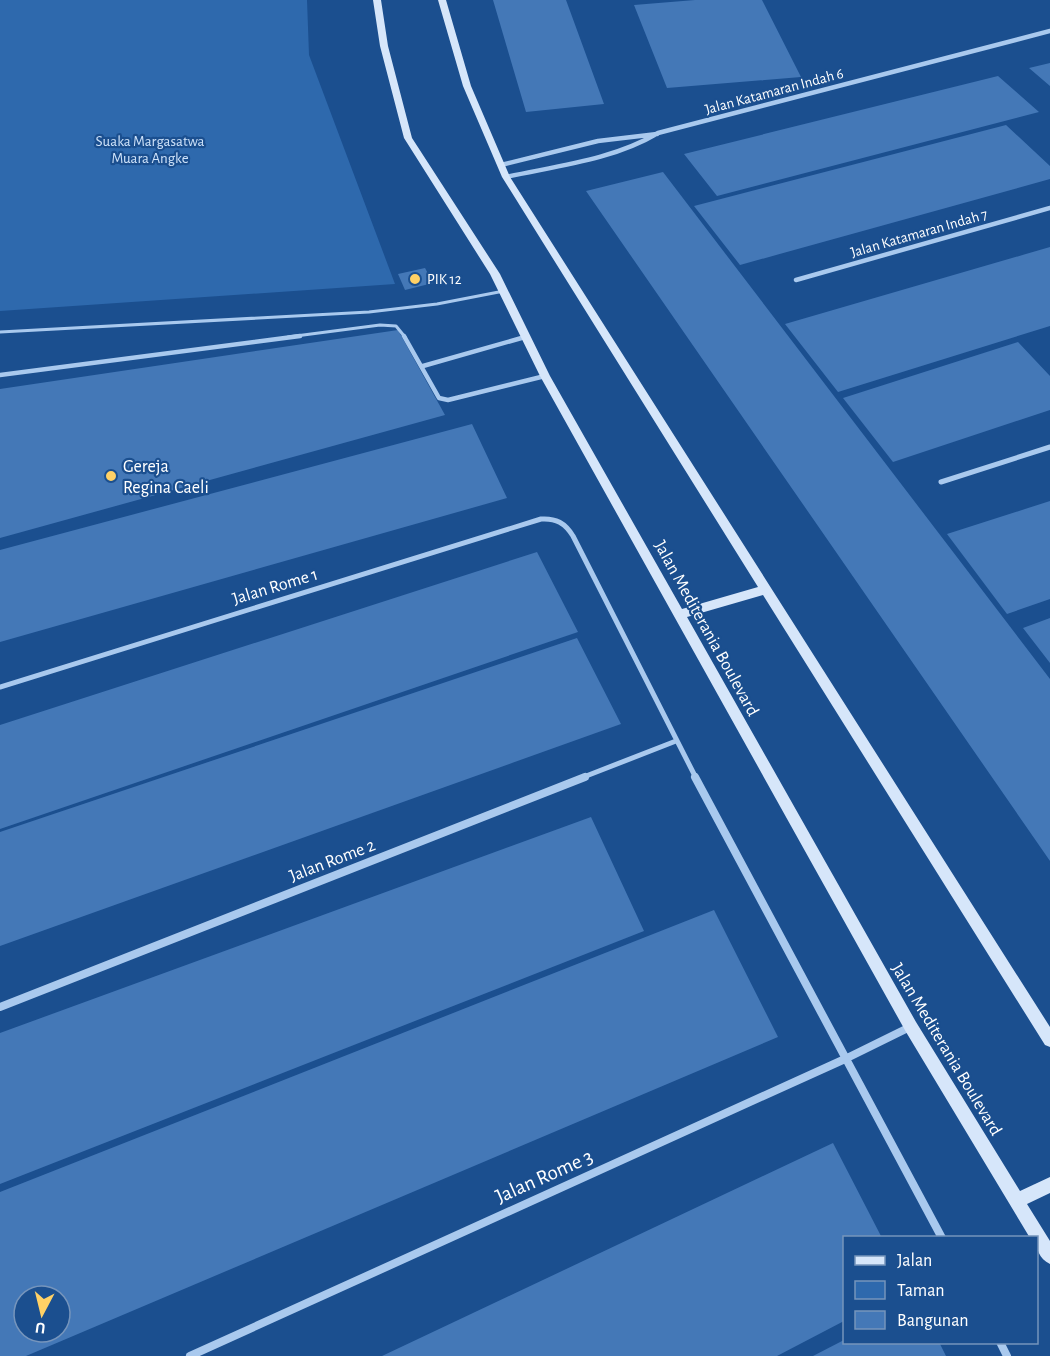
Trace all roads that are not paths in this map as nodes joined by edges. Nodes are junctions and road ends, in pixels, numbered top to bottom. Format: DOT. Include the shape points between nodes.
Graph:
graph roads {
  1 [pos="377,0"];
  2 [pos="442,0"];
  3 [pos="1050,31"];
  4 [pos="658,134"];
  5 [pos="501,165"];
  6 [pos="506,177"];
  7 [pos="1050,208"];
  8 [pos="795,280"];
  9 [pos="504,291"];
  10 [pos="0,332"];
  11 [pos="526,337"];
  12 [pos="423,366"];
  13 [pos="0,375"];
  14 [pos="544,376"];
  15 [pos="1050,447"];
  16 [pos="941,482"];
  17 [pos="766,589"];
  18 [pos="679,615"];
  19 [pos="0,687"];
  20 [pos="676,741"];
  21 [pos="0,1007"];
  22 [pos="911,1027"];
  23 [pos="1050,1040"];
  24 [pos="845,1059"];
  25 [pos="1050,1185"];
  26 [pos="1018,1200"];
  27 [pos="941,1236"];
  28 [pos="1050,1256"];
  29 [pos="190,1356"];
  1 -- 9 [label="street, Jalan Mediterania Boulevard" via="384,46 408,138"];
  2 -- 5 [label="street" via="467,86"];
  3 -- 4 [label="street, Jalan Katamaran Indah 6"];
  4 -- 5 [label="street" via="570,147"];
  4 -- 6 [label="street, Jalan Katamaran Indah 6" via="648,141"];
  5 -- 6 [label="street"];
  6 -- 17 [label="street"];
  7 -- 8 [label="street, Jalan Katamaran Indah 7"];
  9 -- 10 [label="lane" via="401,310"];
  9 -- 11 [label="street, Jalan Mediterania Boulevard"];
  11 -- 12 [label="lane"];
  11 -- 14 [label="street, Jalan Mediterania Boulevard"];
  12 -- 13 [label="lane" via="396,326 380,324"];
  12 -- 14 [label="lane" via="434,392 448,400"];
  14 -- 18 [label="street, Jalan Mediterania Boulevard"];
  15 -- 16 [label="street"];
  17 -- 18 [label="street"];
  17 -- 23 [label="street"];
  18 -- 22 [label="street, Jalan Mediterania Boulevard"];
  19 -- 20 [label="street, Jalan Rome 1" via="541,519 559,520 573,536"];
  20 -- 21 [label="street, Jalan Rome 2"];
  20 -- 24 [label="street"];
  22 -- 24 [label="street, Jalan Rome 3"];
  22 -- 26 [label="street, Jalan Mediterania Boulevard"];
  24 -- 27 [label="street"];
  24 -- 29 [label="street, Jalan Rome 3"];
  25 -- 26 [label="street"];
  26 -- 28 [label="street, Jalan Mediterania Boulevard"];
}
